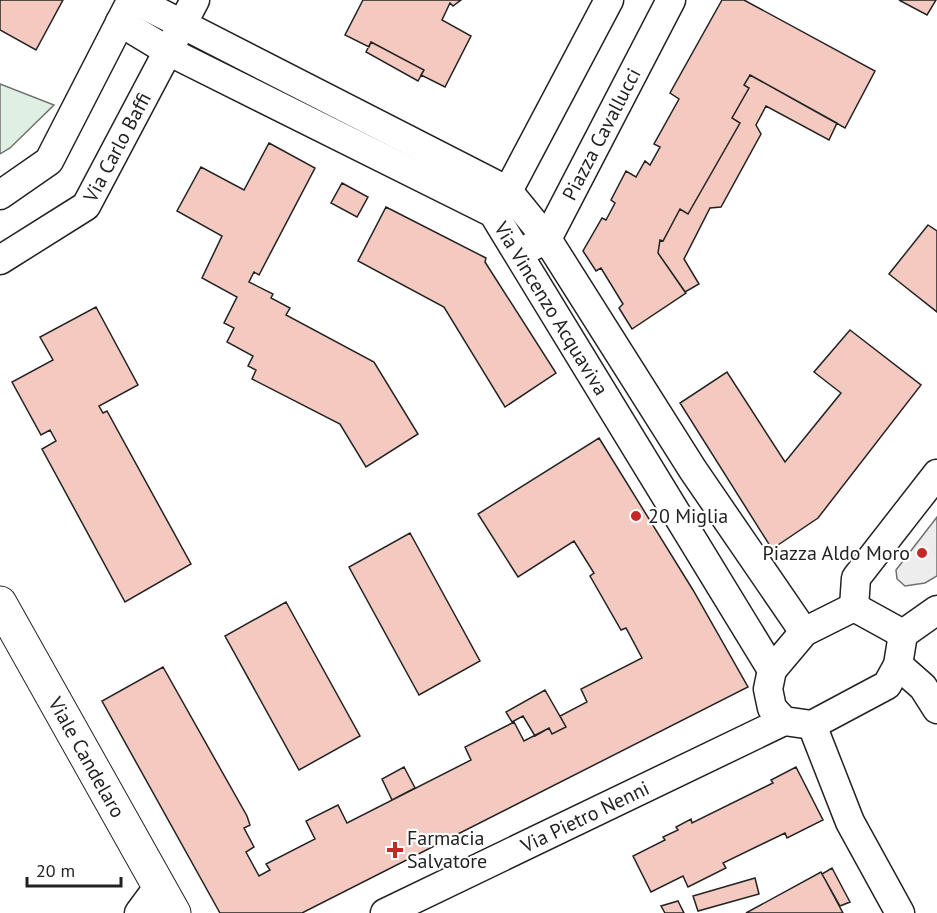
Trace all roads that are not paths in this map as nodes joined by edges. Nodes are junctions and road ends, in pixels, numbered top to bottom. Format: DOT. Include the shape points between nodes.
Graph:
graph roads {
  1 [pos="609,0"];
  2 [pos="671,0"];
  3 [pos="129,7"];
  4 [pos="189,11"];
  5 [pos="168,51"];
  6 [pos="508,191"];
  7 [pos="0,195"];
  8 [pos="547,239"];
  9 [pos="519,254"];
  10 [pos="0,260"];
  11 [pos="937,474"];
  12 [pos="0,603"];
  13 [pos="854,607"];
  14 [pos="937,610"];
  15 [pos="804,632"];
  16 [pos="903,634"];
  17 [pos="898,665"];
  18 [pos="771,670"];
  19 [pos="937,709"];
  20 [pos="784,721"];
  21 [pos="812,725"];
  22 [pos="166,899"];
  23 [pos="139,913"];
  24 [pos="385,913"];
  25 [pos="900,913"];
  1 -- 6 [label="street"];
  2 -- 8 [label="street, Piazza Cavallucci"];
  3 -- 4 [label="street, Via Vincenzo Acquaviva"];
  3 -- 5 [label="street, Via Vincenzo Acquaviva"];
  3 -- 7 [label="street" via="49,162"];
  4 -- 5 [label="street, Via Carlo Baffi"];
  4 -- 6 [label="street, Via Vincenzo Acquaviva"];
  5 -- 9 [label="street, Via Vincenzo Acquaviva" via="493,213"];
  5 -- 10 [label="street, Via Carlo Baffi" via="86,206"];
  6 -- 8 [label="street, Via Vincenzo Acquaviva"];
  8 -- 9 [label="street"];
  8 -- 15 [label="street, Via Vincenzo Acquaviva" via="693,470"];
  9 -- 18 [label="street, Via Vincenzo Acquaviva"];
  11 -- 13 [label="street" via="855,578"];
  12 -- 22 [label="main road, Viale Candelaro"];
  13 -- 15 [label="street"];
  13 -- 16 [label="street"];
  14 -- 16 [label="street"];
  15 -- 18 [label="street"];
  16 -- 17 [label="street"];
  17 -- 19 [label="street" via="923,687"];
  17 -- 21 [label="street" via="887,685"];
  18 -- 20 [label="street" via="768,689 772,708"];
  20 -- 21 [label="street"];
  20 -- 24 [label="street, Via Pietro Nenni"];
  21 -- 25 [label="street" via="850,822"];
  22 -- 23 [label="street"];
}
